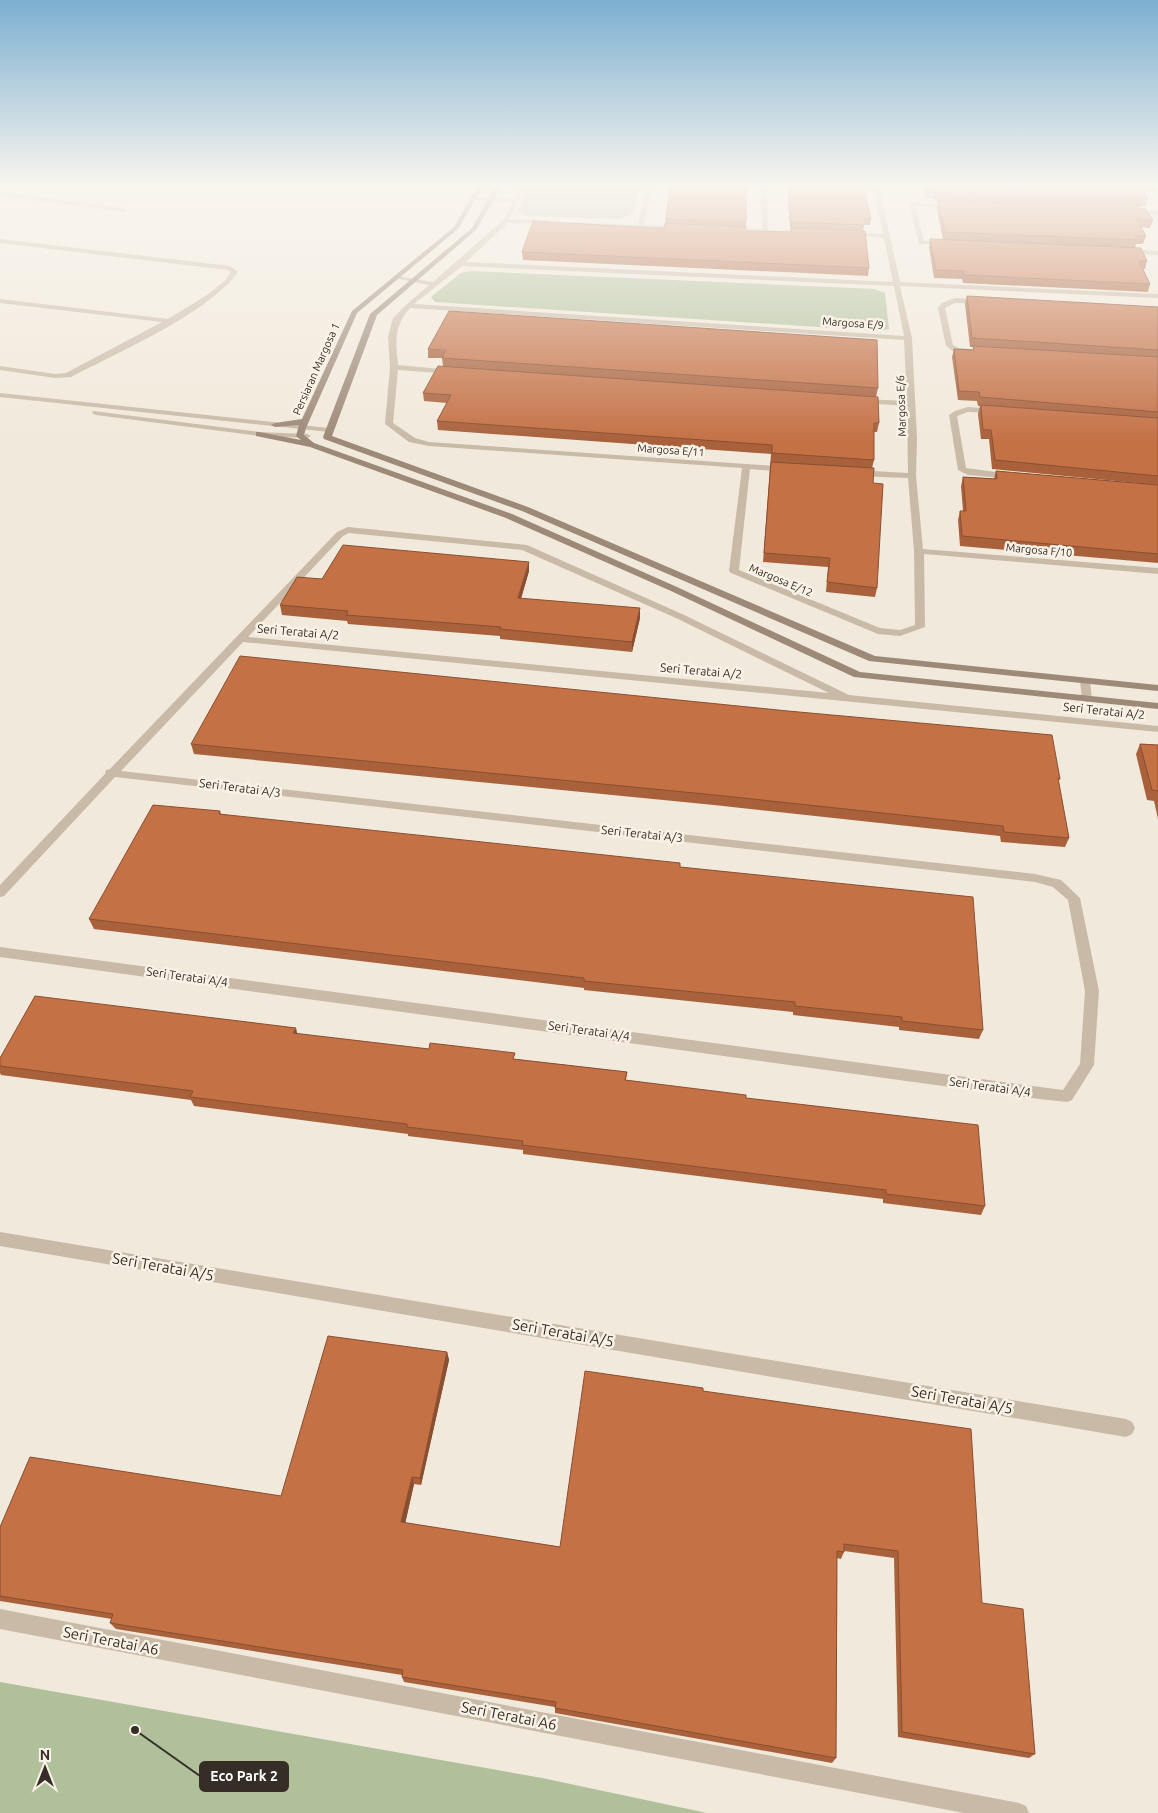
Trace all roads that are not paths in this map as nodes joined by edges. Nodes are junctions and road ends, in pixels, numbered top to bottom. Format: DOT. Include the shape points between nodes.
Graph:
graph roads {
  1 [pos="235,272"];
  2 [pos="405,272"];
  3 [pos="425,272"];
  4 [pos="450,272"];
  5 [pos="635,272"];
  6 [pos="894,272"];
  7 [pos="397,278"];
  8 [pos="414,281"];
  9 [pos="897,283"];
  10 [pos="433,284"];
  11 [pos="1158,296"];
  12 [pos="0,300"];
  13 [pos="993,302"];
  14 [pos="408,306"];
  15 [pos="167,321"];
  16 [pos="908,338"];
  17 [pos="982,352"];
  18 [pos="0,368"];
  19 [pos="394,368"];
  20 [pos="464,372"];
  21 [pos="0,395"];
  22 [pos="851,400"];
  23 [pos="0,401"];
  24 [pos="910,404"];
  25 [pos="1008,412"];
  26 [pos="306,420"];
  27 [pos="275,425"];
  28 [pos="301,432"];
  29 [pos="259,434"];
  30 [pos="328,434"];
  31 [pos="312,445"];
  32 [pos="746,466"];
  33 [pos="794,469"];
  34 [pos="849,473"];
  35 [pos="912,476"];
  36 [pos="1021,478"];
  37 [pos="919,551"];
  38 [pos="1158,571"];
  39 [pos="920,627"];
  40 [pos="241,639"];
  41 [pos="910,663"];
  42 [pos="911,681"];
  43 [pos="1085,681"];
  44 [pos="1158,688"];
  45 [pos="845,697"];
  46 [pos="1087,699"];
  47 [pos="1158,706"];
  48 [pos="1158,729"];
  49 [pos="110,774"];
  50 [pos="0,893"];
  51 [pos="0,952"];
  52 [pos="1092,991"];
  53 [pos="0,1239"];
  54 [pos="1126,1428"];
  55 [pos="0,1620"];
  56 [pos="1019,1813"];
  1 -- 15 [label="street" via="234,277 212,295"];
  2 -- 7 [label="street, Persiaran Margosa 1"];
  3 -- 8 [label="street"];
  4 -- 10 [label="street"];
  5 -- 9 [label="street"];
  6 -- 9 [label="street, Margosa E/6"];
  7 -- 8 [label="street"];
  7 -- 26 [label="street, Persiaran Margosa 1" via="354,312"];
  8 -- 10 [label="street"];
  8 -- 30 [label="street" via="374,314"];
  9 -- 11 [label="street"];
  9 -- 16 [label="street, Margosa E/6"];
  10 -- 14 [label="street"];
  12 -- 15 [label="street"];
  13 -- 17 [label="street" via="965,300 945,303 941,308 952,349"];
  14 -- 16 [label="street, Margosa E/9"];
  14 -- 19 [label="street" via="397,318 392,337"];
  15 -- 18 [label="street" via="62,376"];
  16 -- 24 [label="street, Margosa E/6"];
  19 -- 20 [label="street"];
  19 -- 32 [label="street, Margosa E/11" via="389,424 412,440 429,444"];
  21 -- 27 [label="street"];
  22 -- 24 [label="street"];
  23 -- 29 [label="street"];
  24 -- 35 [label="street, Margosa E/6"];
  25 -- 36 [label="street" via="959,410 953,414 956,440 962,470"];
  26 -- 27 [label="street"];
  26 -- 28 [label="street, Persiaran Margosa 1"];
  27 -- 28 [label="street"];
  28 -- 29 [label="street"];
  28 -- 30 [label="street"];
  28 -- 31 [label="street"];
  29 -- 31 [label="street"];
  30 -- 41 [label="street" via="525,508 873,659"];
  31 -- 42 [label="street" via="510,516 858,675"];
  32 -- 33 [label="street, Margosa E/11"];
  32 -- 39 [label="street, Margosa E/12" via="734,571 878,631 900,633"];
  34 -- 35 [label="street"];
  35 -- 37 [label="street, Margosa E/6"];
  37 -- 38 [label="street, Margosa F/10"];
  37 -- 39 [label="street, Margosa E/6"];
  40 -- 45 [label="street, Seri Teratai A/2"];
  40 -- 45 [label="street" via="340,534 348,530 524,547 679,616"];
  40 -- 49 [label="street"];
  41 -- 42 [label="street"];
  41 -- 43 [label="street"];
  42 -- 46 [label="street"];
  43 -- 44 [label="street"];
  43 -- 46 [label="street"];
  45 -- 48 [label="street, Seri Teratai A/2"];
  46 -- 47 [label="street"];
  49 -- 50 [label="street"];
  49 -- 52 [label="street, Seri Teratai A/3" via="1035,878 1057,883 1074,898"];
  51 -- 52 [label="street, Seri Teratai A/4" via="1067,1096 1087,1065"];
  53 -- 54 [label="street, Seri Teratai A/5"];
  55 -- 56 [label="street, Seri Teratai A6"];
}
